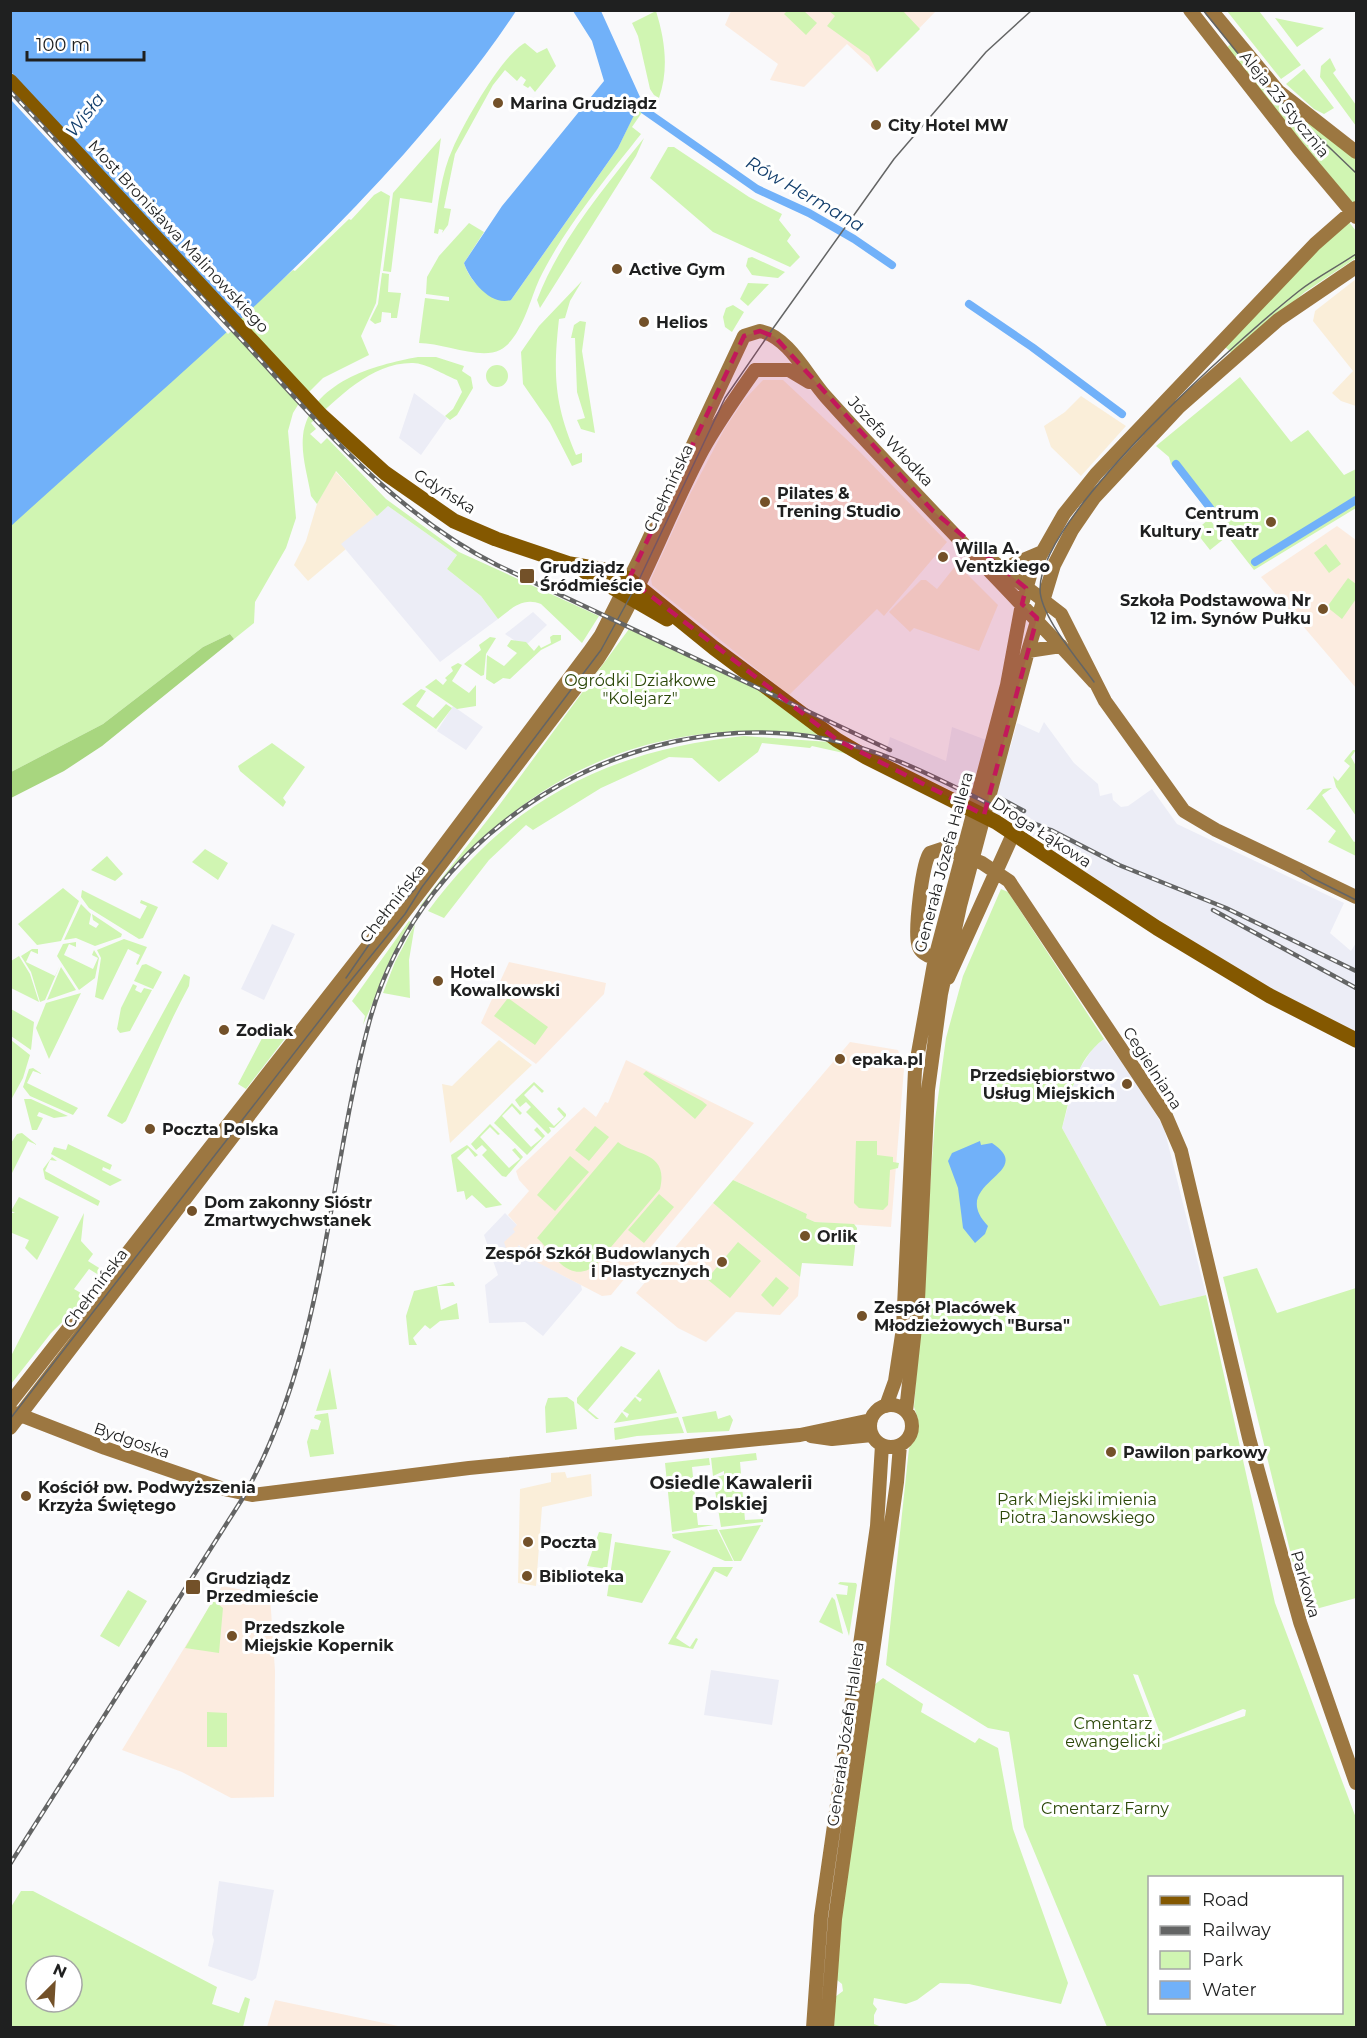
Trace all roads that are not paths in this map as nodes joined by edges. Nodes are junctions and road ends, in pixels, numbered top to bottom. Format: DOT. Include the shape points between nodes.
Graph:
graph roads {
  1 [pos="1190,10"];
  2 [pos="1211,10"];
  3 [pos="10,81"];
  4 [pos="1356,152"];
  5 [pos="1355,212"];
  6 [pos="1356,267"];
  7 [pos="775,337"];
  8 [pos="737,351"];
  9 [pos="755,370"];
  10 [pos="1190,388"];
  11 [pos="824,394"];
  12 [pos="321,415"];
  13 [pos="933,511"];
  14 [pos="1040,553"];
  15 [pos="639,560"];
  16 [pos="570,564"];
  17 [pos="1002,569"];
  18 [pos="606,570"];
  19 [pos="1026,588"];
  20 [pos="631,589"];
  21 [pos="1043,599"];
  22 [pos="1022,604"];
  23 [pos="1037,618"];
  24 [pos="606,637"];
  25 [pos="1061,646"];
  26 [pos="1028,651"];
  27 [pos="1094,682"];
  28 [pos="1013,687"];
  29 [pos="1014,832"];
  30 [pos="997,871"];
  31 [pos="1356,897"];
  32 [pos="954,904"];
  33 [pos="935,958"];
  34 [pos="940,994"];
  35 [pos="1356,1040"];
  36 [pos="1238,1390"];
  37 [pos="10,1403"];
  38 [pos="886,1406"];
  39 [pos="906,1411"];
  40 [pos="15,1413"];
  41 [pos="871,1420"];
  42 [pos="10,1428"];
  43 [pos="800,1435"];
  44 [pos="872,1435"];
  45 [pos="882,1445"];
  46 [pos="900,1445"];
  47 [pos="1356,1783"];
  48 [pos="813,2028"];
  49 [pos="827,2028"];
  1 -- 5 [label="main road, Aleja 23 Stycznia" via="1292,141"];
  2 -- 4 [label="main road, Aleja 23 Stycznia" via="1278,91"];
  3 -- 12 [label="main road, Most Bronisława Malinowskiego"];
  5 -- 10 [label="main road" via="1332,229"];
  6 -- 10 [label="main road" via="1278,320"];
  7 -- 8 [label="main road, Chełmińska" via="752,331 744,336"];
  7 -- 11 [label="main road, Józefa Włodka"];
  8 -- 9 [label="main road" via="742,362"];
  8 -- 15 [label="main road, Chełmińska"];
  9 -- 11 [label="main road, Józefa Włodka" via="789,370"];
  9 -- 20 [label="main road, Chełmińska" via="701,453"];
  10 -- 14 [label="main road, Generała Józefa Hallera" via="1079,494"];
  10 -- 21 [label="main road, Generała Józefa Hallera" via="1089,505 1062,548"];
  11 -- 13 [label="main road, Józefa Włodka"];
  12 -- 16 [label="main road, Gdyńska" via="385,473 454,521"];
  13 -- 17 [label="main road, Józefa Włodka"];
  13 -- 22 [label="main road, Józefa Włodka"];
  14 -- 17 [label="main road"];
  14 -- 19 [label="main road, Generała Józefa Hallera"];
  15 -- 18 [label="main road" via="624,570"];
  15 -- 20 [label="main road, Chełmińska"];
  16 -- 18 [label="main road, Gdyńska"];
  16 -- 20 [label="main road, Gdyńska"];
  17 -- 19 [label="main road, Józefa Włodka"];
  18 -- 20 [label="main road, Gdyńska"];
  19 -- 21 [label="main road, Józefa Włodka"];
  19 -- 22 [label="main road, Generała Józefa Hallera"];
  20 -- 24 [label="main road, Chełmińska"];
  20 -- 29 [label="main road, Droga Łąkowa" via="837,740"];
  21 -- 23 [label="main road, Generała Józefa Hallera"];
  21 -- 27 [label="main road, Józefa Włodka" via="1066,621"];
  22 -- 23 [label="main road, Józefa Włodka"];
  22 -- 28 [label="main road, Generała Józefa Hallera"];
  23 -- 25 [label="main road, Józefa Włodka"];
  23 -- 26 [label="main road, Generała Józefa Hallera"];
  24 -- 37 [label="main road, Chełmińska"];
  24 -- 40 [label="main road, Chełmińska" via="503,787"];
  25 -- 26 [label="main road"];
  25 -- 27 [label="main road, Józefa Włodka"];
  26 -- 28 [label="main road, Generała Józefa Hallera"];
  27 -- 31 [label="main road" via="1184,811"];
  28 -- 32 [label="main road, Generała Józefa Hallera"];
  29 -- 30 [label="main road"];
  29 -- 35 [label="main road, Droga Łąkowa" via="1156,928 1270,996"];
  30 -- 33 [label="main road" via="945,848 934,850 926,858 918,943 927,956"];
  30 -- 34 [label="main road"];
  30 -- 36 [label="main road, Cegielniana" via="1024,898 1174,1131"];
  32 -- 33 [label="main road, Generała Józefa Hallera"];
  32 -- 34 [label="main road, Generała Józefa Hallera"];
  33 -- 38 [label="main road, Generała Józefa Hallera" via="915,1070 903,1328 895,1381"];
  34 -- 39 [label="main road, Generała Józefa Hallera" via="928,1090 918,1309"];
  36 -- 47 [label="main road, Parkowa" via="1300,1622"];
  38 -- 39 [label="main road"];
  38 -- 41 [label="main road" via="876,1411"];
  39 -- 46 [label="main road" via="912,1426"];
  40 -- 42 [label="main road, Chełmińska"];
  40 -- 43 [label="main road, Bydgoska" via="245,1495 484,1466"];
  41 -- 43 [label="main road"];
  41 -- 44 [label="main road"];
  43 -- 44 [label="main road" via="832,1439"];
  44 -- 45 [label="main road"];
  45 -- 46 [label="main road"];
  45 -- 48 [label="main road, Generała Józefa Hallera" via="875,1537 821,1916"];
  46 -- 49 [label="main road, Generała Józefa Hallera" via="835,1919"];
}
